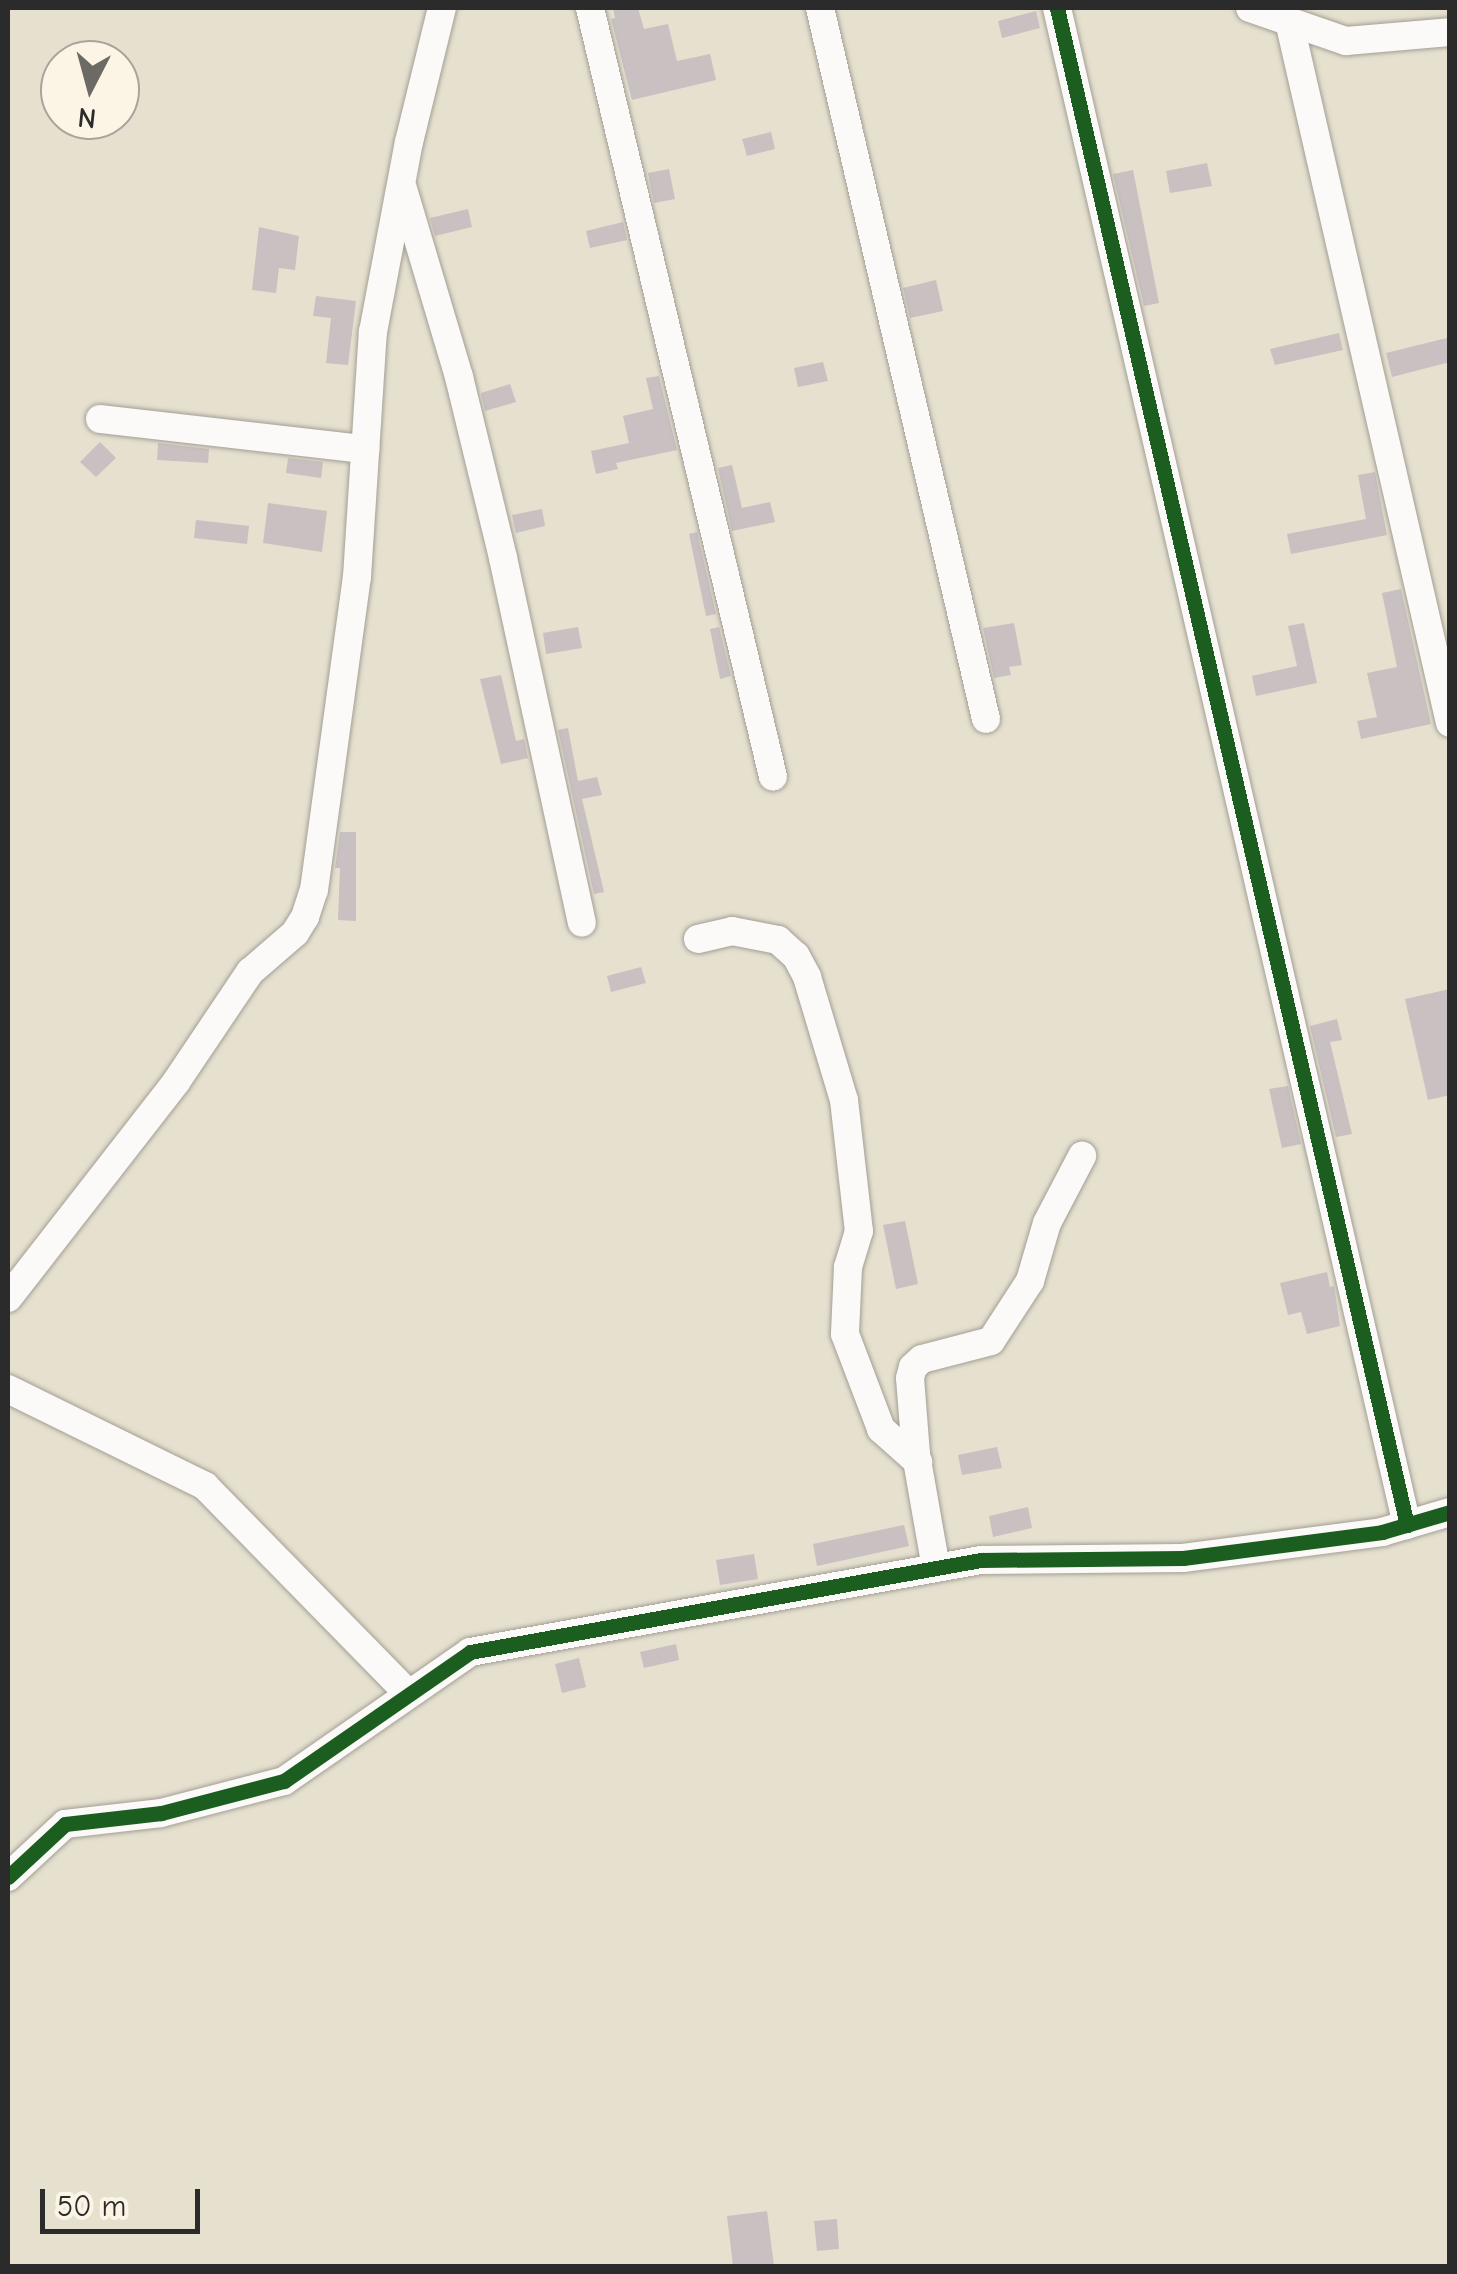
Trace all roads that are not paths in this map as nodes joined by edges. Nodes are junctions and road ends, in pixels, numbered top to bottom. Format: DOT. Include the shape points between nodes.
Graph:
graph roads {
  1 [pos="442,8"];
  2 [pos="590,8"];
  3 [pos="820,8"];
  4 [pos="1057,8"];
  5 [pos="1250,8"];
  6 [pos="1289,21"];
  7 [pos="1450,32"];
  8 [pos="402,188"];
  9 [pos="100,419"];
  10 [pos="365,450"];
  11 [pos="986,719"];
  12 [pos="1450,723"];
  13 [pos="773,777"];
  14 [pos="582,923"];
  15 [pos="698,939"];
  16 [pos="1082,1156"];
  17 [pos="8,1298"];
  18 [pos="8,1390"];
  19 [pos="918,1462"];
  20 [pos="1450,1512"];
  21 [pos="1407,1525"];
  22 [pos="936,1568"];
  23 [pos="410,1694"];
  24 [pos="8,1877"];
  1 -- 8 [label="street"];
  2 -- 13 [label="street"];
  3 -- 11 [label="street"];
  4 -- 21 [label="street"];
  5 -- 6 [label="street"];
  6 -- 7 [label="street" via="1346,41"];
  6 -- 12 [label="street"];
  8 -- 10 [label="street" via="373,332"];
  8 -- 14 [label="street" via="504,558"];
  9 -- 10 [label="street"];
  10 -- 17 [label="street" via="354,596 305,917 250,972 176,1082"];
  15 -- 19 [label="street" via="732,931 778,940 808,977 844,1100 859,1230 848,1268 845,1334 881,1429"];
  16 -- 19 [label="street" via="1047,1222 1030,1281 992,1341 922,1359 914,1367"];
  18 -- 23 [label="street" via="205,1486"];
  19 -- 22 [label="street"];
  20 -- 21 [label="street"];
  21 -- 22 [label="street" via="1183,1558 981,1560"];
  22 -- 23 [label="street" via="470,1652"];
  23 -- 24 [label="street" via="284,1781 161,1812 65,1824"];
}
